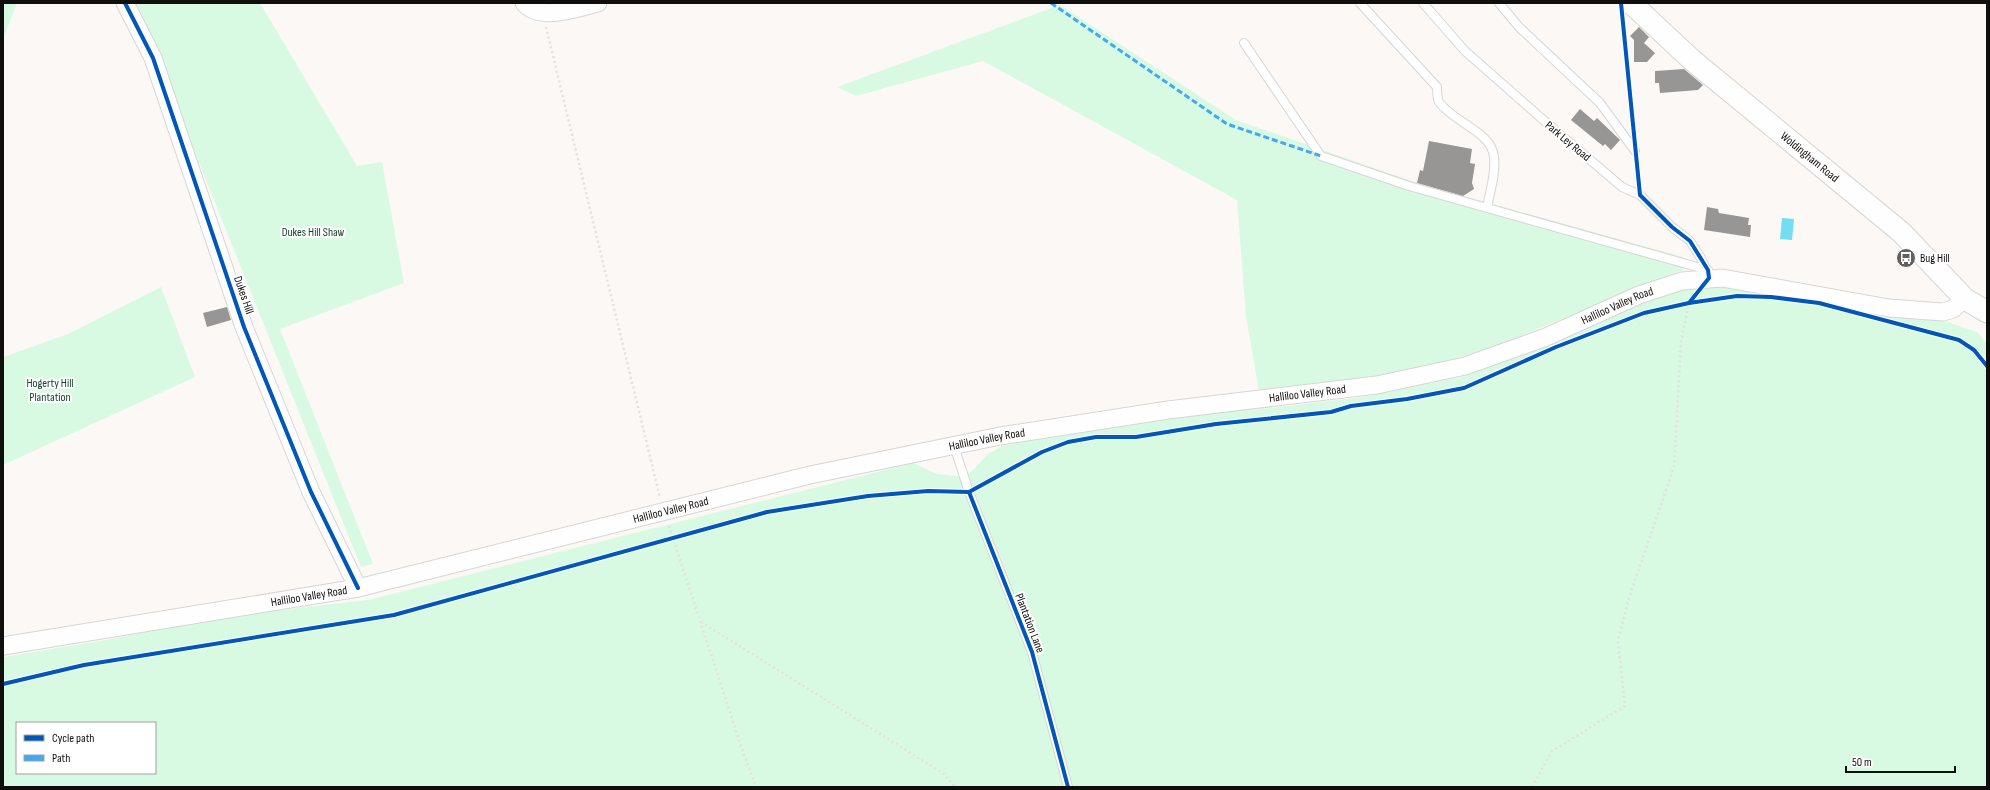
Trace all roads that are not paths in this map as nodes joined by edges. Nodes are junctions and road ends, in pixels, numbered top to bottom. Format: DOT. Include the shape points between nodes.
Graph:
graph roads {
  1 [pos="125,3"];
  2 [pos="524,3"];
  3 [pos="598,3"];
  4 [pos="1360,3"];
  5 [pos="1423,3"];
  6 [pos="1499,3"];
  7 [pos="1631,3"];
  8 [pos="1244,43"];
  9 [pos="1635,151"];
  10 [pos="1486,208"];
  11 [pos="1709,274"];
  12 [pos="1965,299"];
  13 [pos="1987,312"];
  14 [pos="954,446"];
  15 [pos="358,588"];
  16 [pos="3,646"];
  17 [pos="1068,787"];
  1 -- 15 [label="street, Dukes Hill" via="153,58 244,327 311,492"];
  2 -- 3 [label="street" via="540,13"];
  4 -- 10 [label="lane" via="1437,87 1438,101 1452,115 1488,140 1494,155 1494,169"];
  5 -- 11 [label="lane, Park Ley Road" via="1465,51 1622,187 1640,195 1690,241"];
  6 -- 9 [label="lane" via="1519,27 1600,103"];
  7 -- 12 [label="street, Woldingham Road" via="1692,60 1901,232"];
  8 -- 10 [label="lane" via="1322,156 1409,186"];
  10 -- 11 [label="lane"];
  11 -- 12 [label="street, Halliloo Valley Road" via="1889,308 1943,312 1953,309"];
  11 -- 14 [label="street, Halliloo Valley Road" via="1639,295 1546,337 1465,366 1377,385 1168,410"];
  12 -- 13 [label="street, Woldingham Road"];
  14 -- 15 [label="street, Halliloo Valley Road" via="810,475"];
  14 -- 17 [label="lane, Plantation Lane" via="969,492 1032,652"];
  15 -- 16 [label="street, Halliloo Valley Road"];
}
